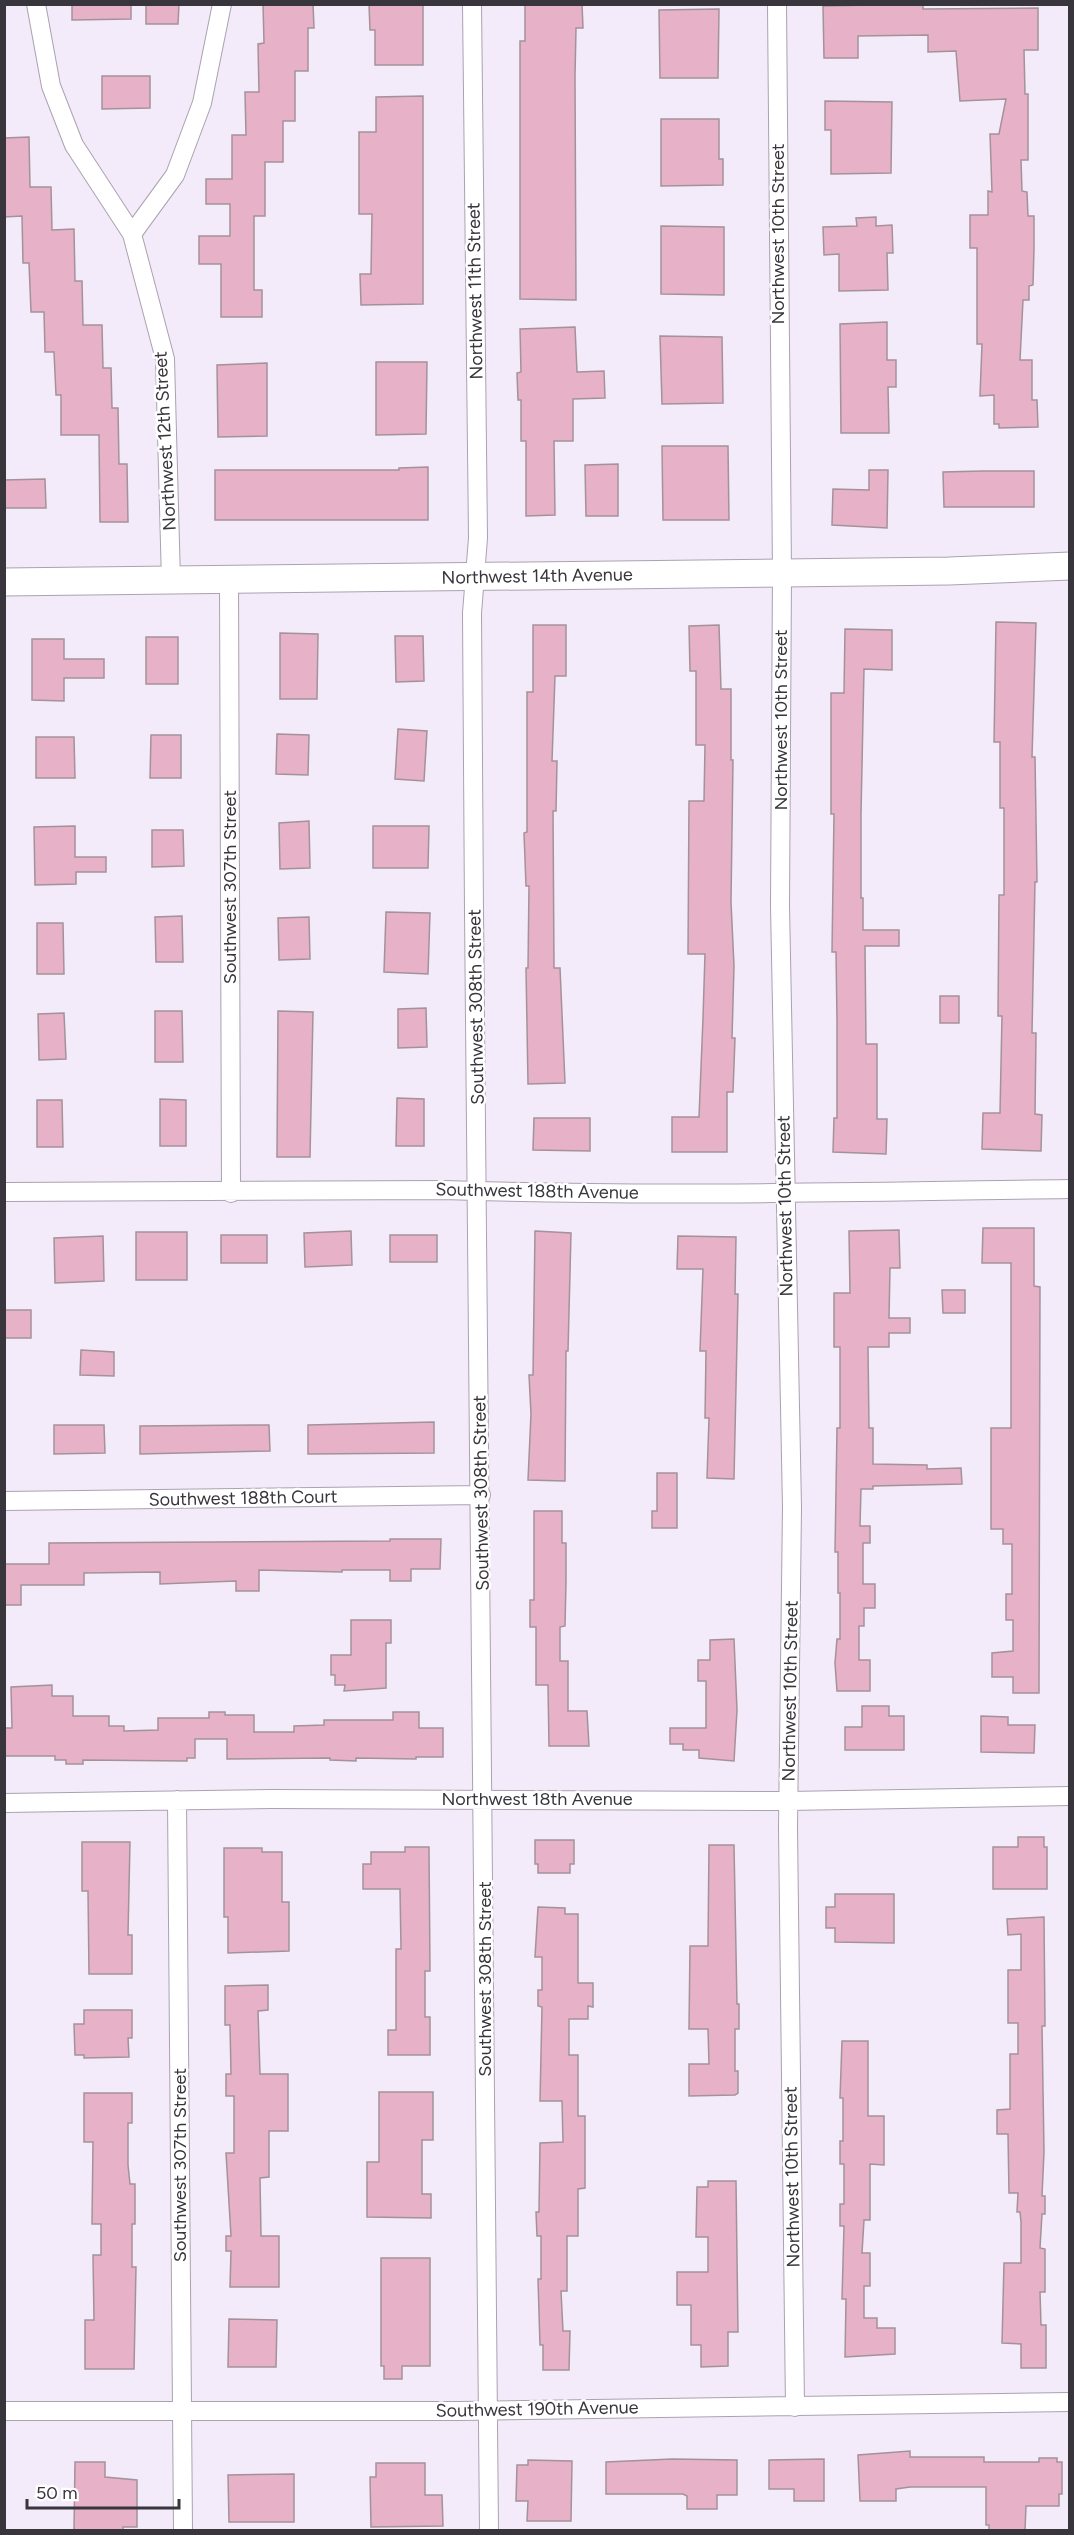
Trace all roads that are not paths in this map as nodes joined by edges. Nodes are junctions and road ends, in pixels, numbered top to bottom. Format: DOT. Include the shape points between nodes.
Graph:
graph roads {
  1 [pos="36,4"];
  2 [pos="222,4"];
  3 [pos="472,4"];
  4 [pos="777,4"];
  5 [pos="132,234"];
  6 [pos="1070,566"];
  7 [pos="782,573"];
  8 [pos="476,577"];
  9 [pos="171,581"];
  10 [pos="229,581"];
  11 [pos="4,582"];
  12 [pos="1070,1190"];
  13 [pos="478,1191"];
  14 [pos="4,1192"];
  15 [pos="231,1192"];
  16 [pos="784,1192"];
  17 [pos="481,1495"];
  18 [pos="4,1501"];
  19 [pos="1070,1796"];
  20 [pos="177,1800"];
  21 [pos="484,1800"];
  22 [pos="788,1801"];
  23 [pos="4,1803"];
  24 [pos="1070,2402"];
  25 [pos="795,2407"];
  26 [pos="489,2410"];
  27 [pos="4,2411"];
  28 [pos="182,2411"];
  29 [pos="183,2530"];
  30 [pos="489,2530"];
  1 -- 5 [label="street, Northwest 12th Street" via="51,86 74,145"];
  2 -- 5 [label="street" via="202,102 175,175"];
  3 -- 8 [label="street, Northwest 11th Street"];
  4 -- 7 [label="street, Northwest 10th Street"];
  5 -- 9 [label="street, Northwest 12th Street" via="165,359"];
  6 -- 7 [label="street, Northwest 14th Avenue"];
  7 -- 8 [label="street, Northwest 14th Avenue"];
  7 -- 16 [label="street, Northwest 10th Street" via="780,906"];
  8 -- 10 [label="street, Northwest 14th Avenue"];
  8 -- 13 [label="street, Southwest 308th Street" via="472,625"];
  9 -- 10 [label="street, Northwest 14th Avenue"];
  9 -- 11 [label="street, Northwest 14th Avenue"];
  10 -- 15 [label="street, Southwest 307th Street"];
  12 -- 16 [label="street, Southwest 188th Avenue"];
  13 -- 15 [label="street, Southwest 188th Avenue"];
  13 -- 16 [label="street, Southwest 188th Avenue"];
  13 -- 17 [label="street, Southwest 308th Street"];
  14 -- 15 [label="street, Southwest 188th Avenue"];
  16 -- 22 [label="street, Northwest 10th Street" via="792,1507"];
  17 -- 18 [label="street, Southwest 188th Court"];
  17 -- 21 [label="street, Southwest 308th Street"];
  19 -- 22 [label="street, Northwest 18th Avenue"];
  20 -- 21 [label="street, Northwest 18th Avenue"];
  20 -- 23 [label="street, Northwest 18th Avenue"];
  20 -- 28 [label="street, Southwest 307th Street"];
  21 -- 22 [label="street, Northwest 18th Avenue"];
  21 -- 26 [label="street, Southwest 308th Street"];
  22 -- 25 [label="street, Northwest 10th Street"];
  24 -- 25 [label="street, Southwest 190th Avenue"];
  25 -- 26 [label="street, Southwest 190th Avenue"];
  26 -- 28 [label="street, Southwest 190th Avenue"];
  26 -- 30 [label="street"];
  27 -- 28 [label="street, Southwest 190th Avenue"];
  28 -- 29 [label="street, Southwest 307th Street"];
}
